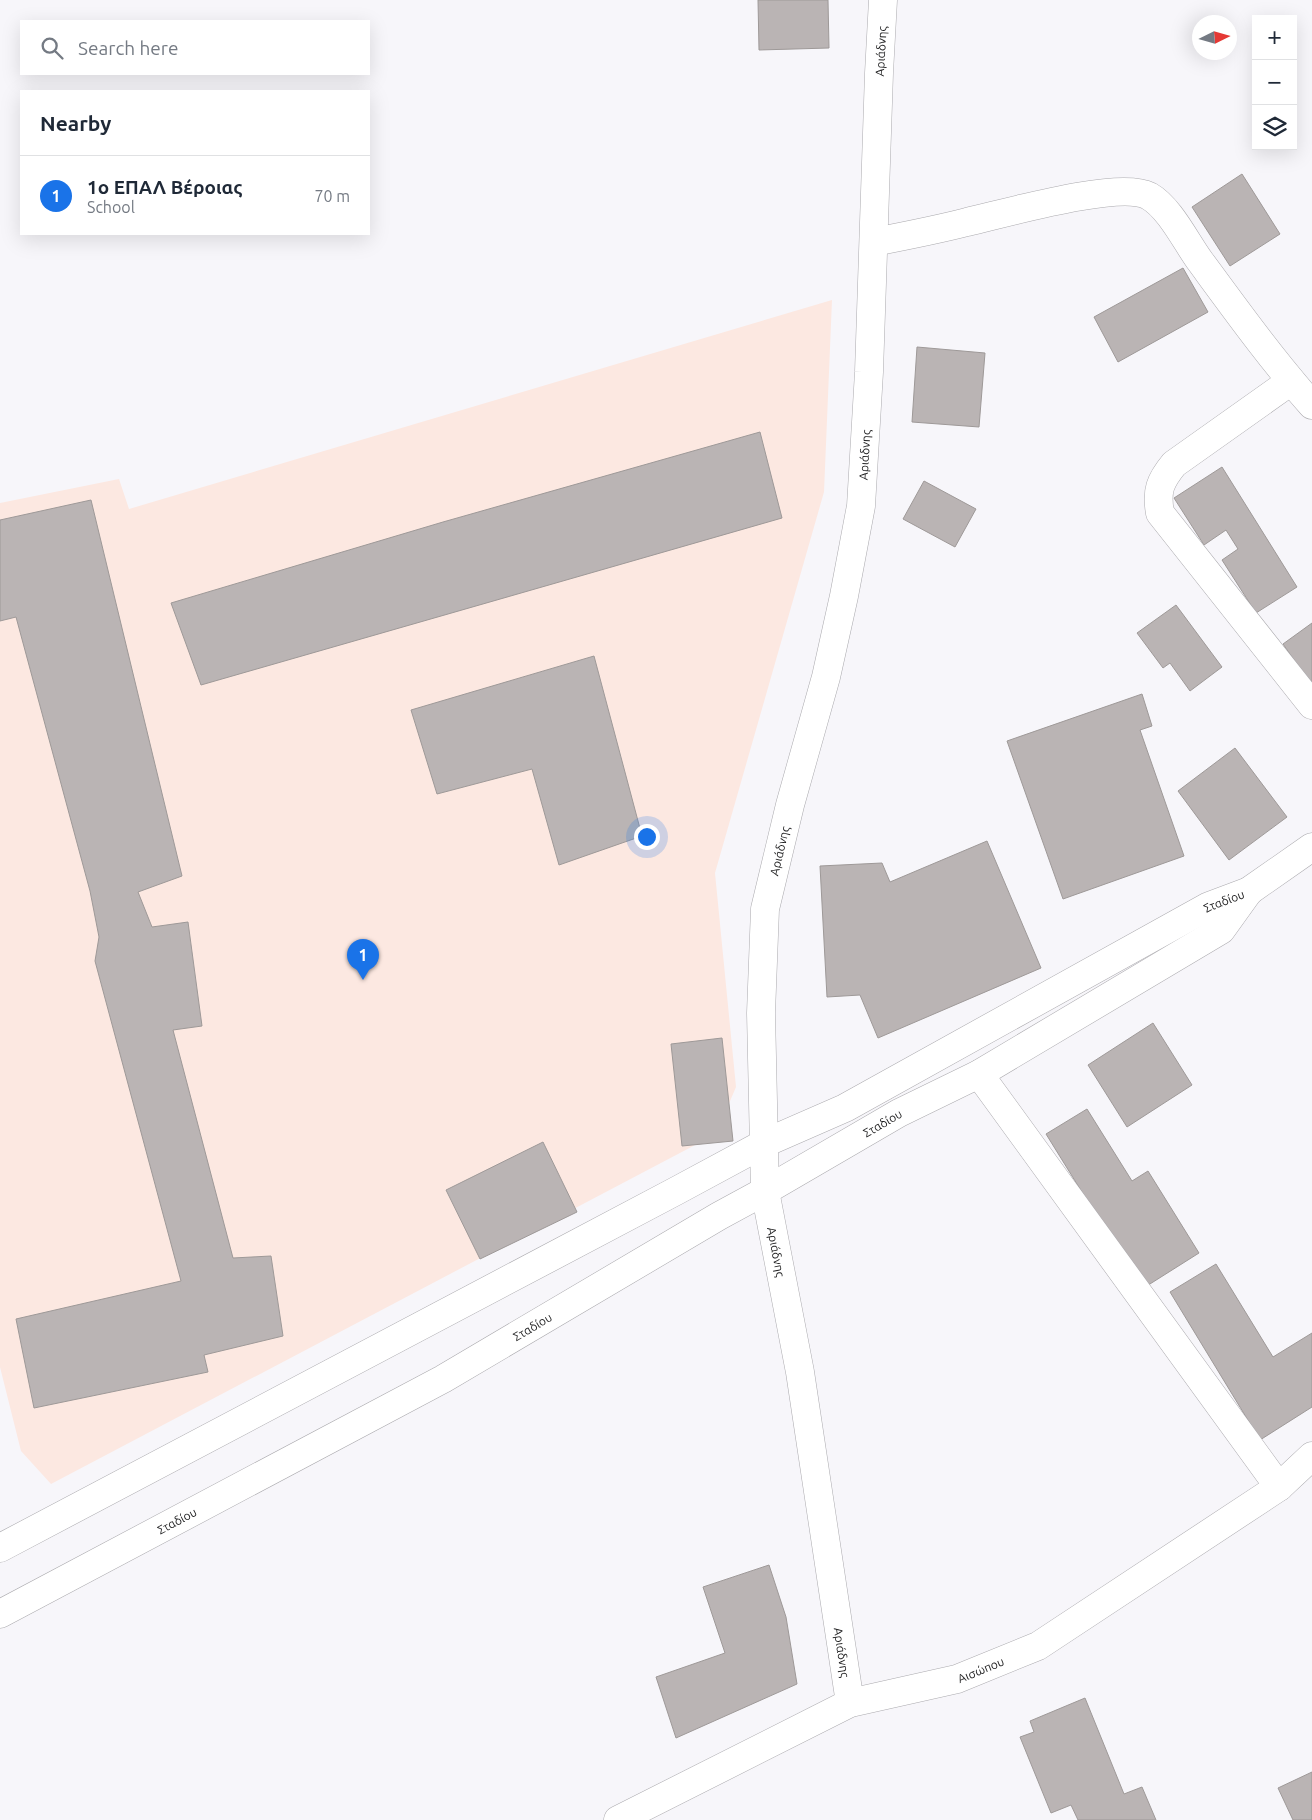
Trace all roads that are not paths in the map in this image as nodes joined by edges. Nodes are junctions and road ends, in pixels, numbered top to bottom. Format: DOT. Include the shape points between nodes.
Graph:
graph roads {
  1 [pos="883,0"];
  2 [pos="874,242"];
  3 [pos="1291,381"];
  4 [pos="1312,406"];
  5 [pos="1312,705"];
  6 [pos="1312,848"];
  7 [pos="1249,890"];
  8 [pos="979,1074"];
  9 [pos="765,1143"];
  10 [pos="765,1192"];
  11 [pos="1312,1456"];
  12 [pos="1279,1487"];
  13 [pos="0,1546"];
  14 [pos="0,1614"];
  15 [pos="850,1703"];
  16 [pos="618,1820"];
  1 -- 2 [label="street, Αριάδνης"];
  2 -- 3 [label="street" via="1065,199 1124,191 1142,194 1154,200 1168,215"];
  2 -- 9 [label="street, Αριάδνης" via="861,506 826,677 765,910 761,1013"];
  3 -- 4 [label="street"];
  3 -- 5 [label="street" via="1174,464 1162,478 1157,498 1160,513"];
  6 -- 7 [label="street"];
  7 -- 8 [label="street, Σταδίου" via="1221,930"];
  7 -- 9 [label="street, Σταδίου" via="1209,906 845,1108"];
  8 -- 10 [label="street, Σταδίου" via="899,1114"];
  8 -- 12 [label="street"];
  9 -- 10 [label="street, Αριάδνης"];
  9 -- 13 [label="street, Σταδίου"];
  10 -- 14 [label="street, Σταδίου" via="443,1379"];
  10 -- 15 [label="street, Αριάδνης" via="800,1372"];
  11 -- 12 [label="street, Αισώπου"];
  12 -- 15 [label="street, Αισώπου" via="1038,1646 957,1679"];
  15 -- 16 [label="street, Αισώπου"];
}
